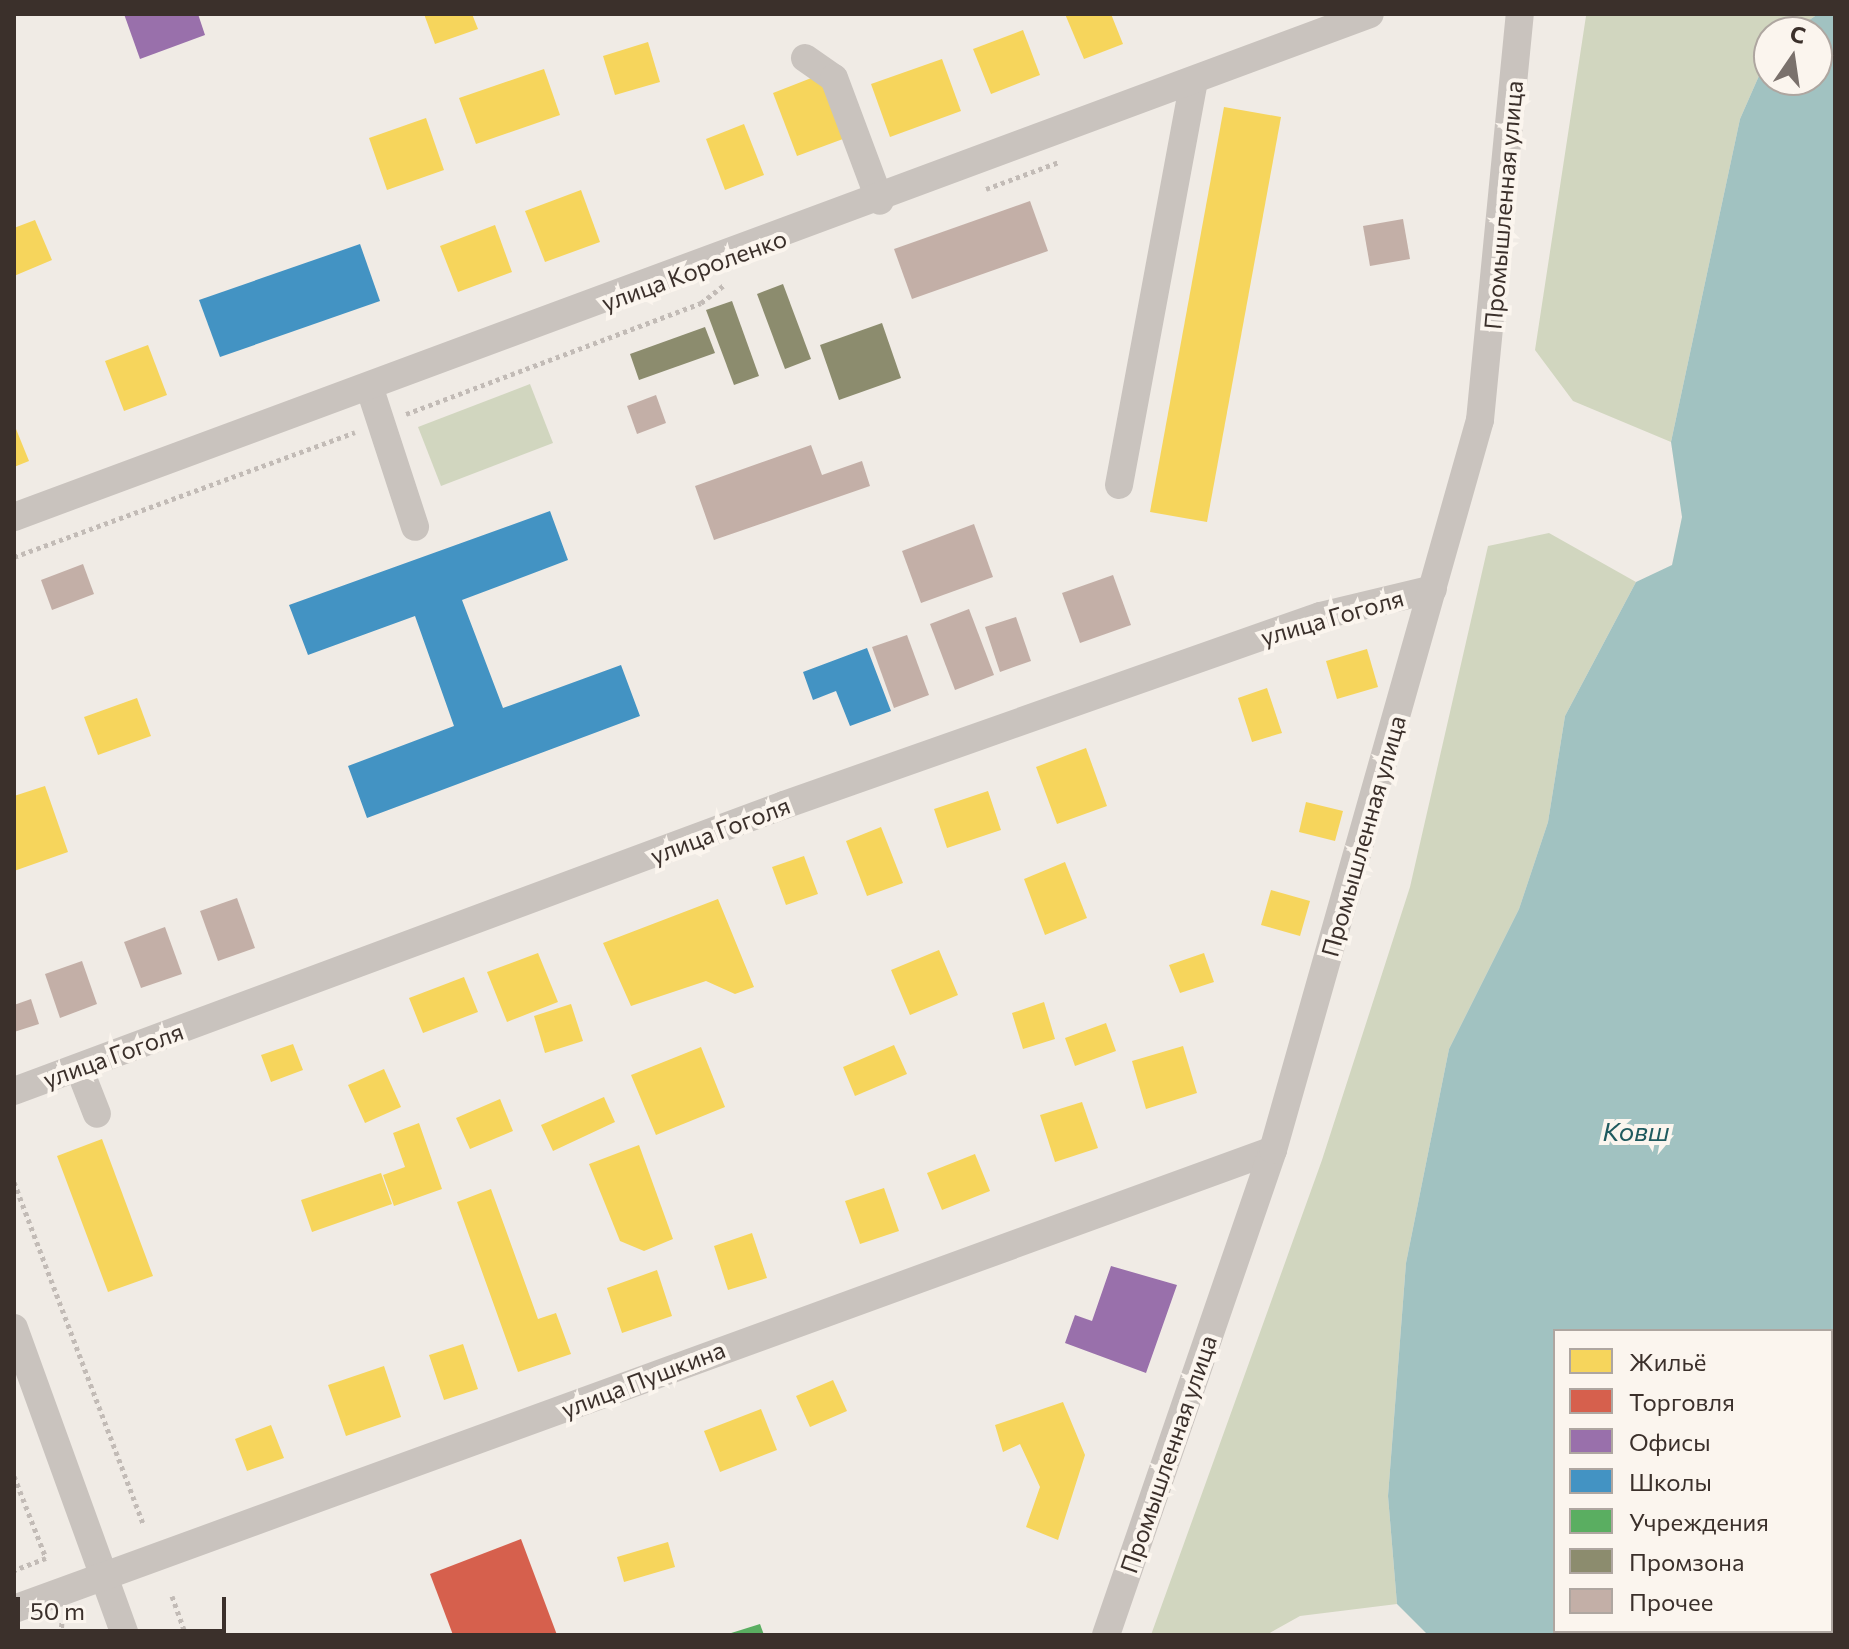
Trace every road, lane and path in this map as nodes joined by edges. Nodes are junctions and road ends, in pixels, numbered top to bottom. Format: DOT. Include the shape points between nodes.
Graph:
graph roads {
  1 [pos="1370,14"];
  2 [pos="1520,14"];
  3 [pos="805,58"];
  4 [pos="1194,82"];
  5 [pos="1065,160"];
  6 [pos="979,192"];
  7 [pos="880,201"];
  8 [pos="732,279"];
  9 [pos="370,389"];
  10 [pos="381,423"];
  11 [pos="1119,485"];
  12 [pos="14,517"];
  13 [pos="415,527"];
  14 [pos="14,557"];
  15 [pos="1433,589"];
  16 [pos="79,1068"];
  17 [pos="14,1091"];
  18 [pos="97,1114"];
  19 [pos="1273,1150"];
  20 [pos="14,1182"];
  21 [pos="14,1328"];
  22 [pos="14,1476"];
  23 [pos="143,1523"];
  24 [pos="14,1570"];
  25 [pos="104,1578"];
  26 [pos="172,1596"];
  27 [pos="14,1609"];
  28 [pos="125,1635"];
  29 [pos="186,1635"];
  30 [pos="1106,1635"];
  1 -- 4 [label="street, улица Короленко"];
  2 -- 15 [label="street, Промышленная улица" via="1480,420"];
  3 -- 7 [label="street" via="834,78"];
  4 -- 7 [label="street, улица Короленко"];
  4 -- 11 [label="street"];
  5 -- 6 [label="path"];
  7 -- 9 [label="street, улица Короленко"];
  8 -- 10 [label="path" via="701,303"];
  9 -- 10 [label="street"];
  9 -- 12 [label="street, улица Короленко"];
  10 -- 13 [label="street"];
  10 -- 14 [label="path"];
  15 -- 16 [label="street, улица Гоголя" via="1320,616 829,789"];
  15 -- 19 [label="street, Промышленная улица"];
  16 -- 17 [label="street, улица Гоголя"];
  16 -- 18 [label="street"];
  19 -- 25 [label="street, улица Пушкина"];
  19 -- 30 [label="street, Промышленная улица"];
  20 -- 23 [label="path"];
  21 -- 25 [label="street"];
  22 -- 24 [label="path" via="46,1558"];
  25 -- 27 [label="street, улица Пушкина"];
  25 -- 28 [label="street"];
  26 -- 29 [label="path"];
}
